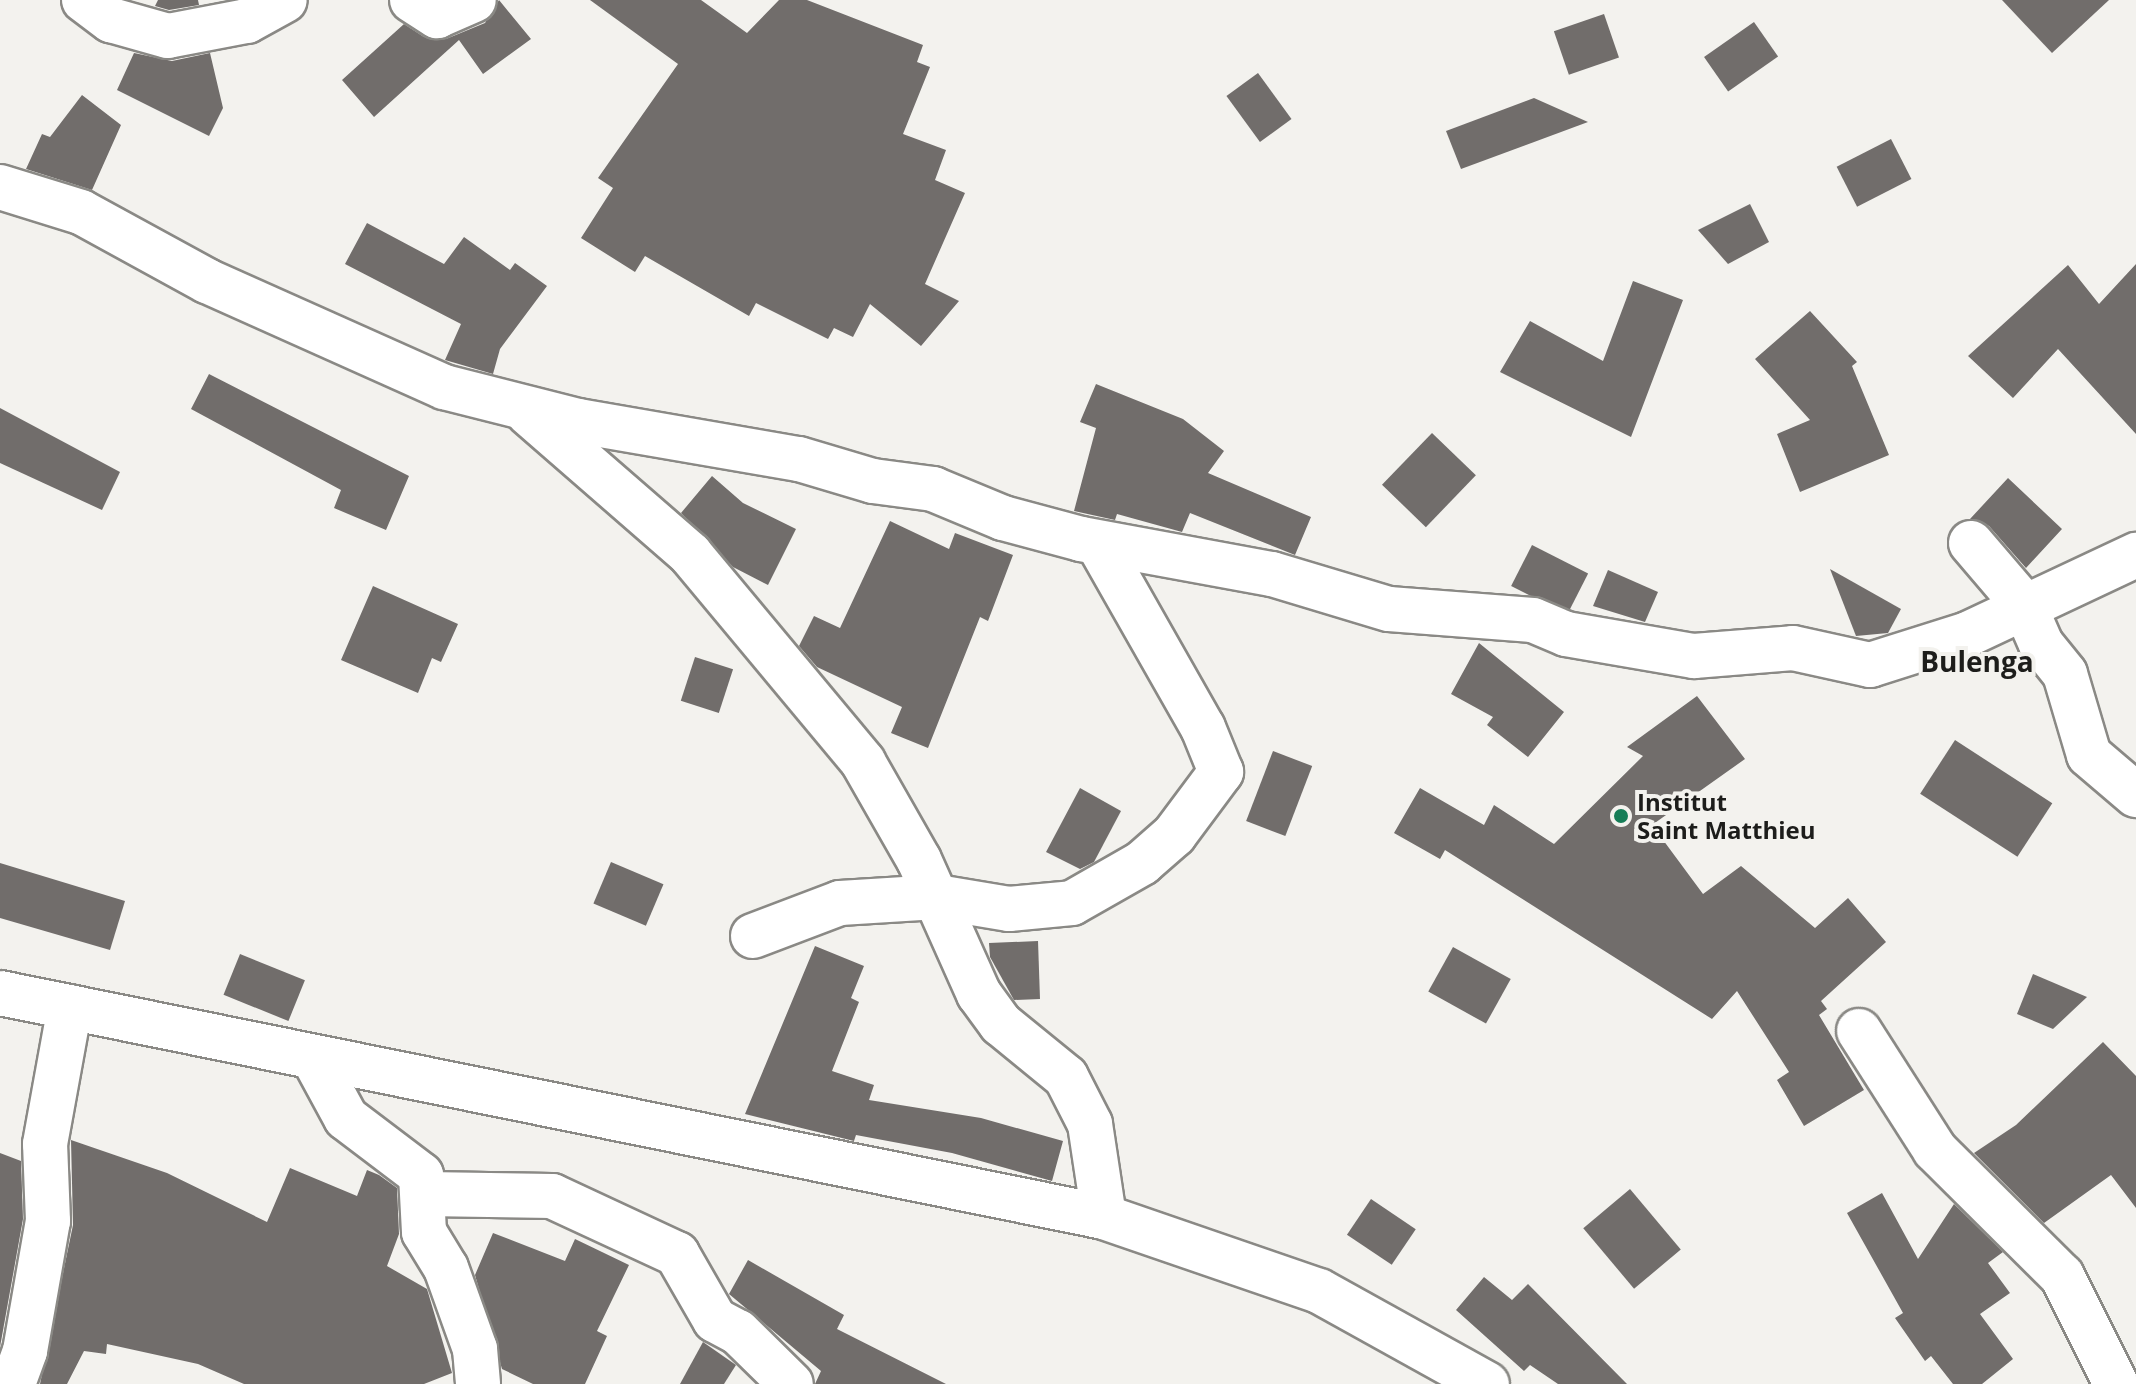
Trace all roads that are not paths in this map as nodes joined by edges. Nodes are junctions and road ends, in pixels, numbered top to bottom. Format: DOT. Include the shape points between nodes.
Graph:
graph roads {
  1 [pos="84,0"];
  2 [pos="285,0"];
  3 [pos="412,0"];
  4 [pos="474,0"];
  5 [pos="0,187"];
  6 [pos="520,407"];
  7 [pos="1098,543"];
  8 [pos="1971,543"];
  9 [pos="2136,555"];
  10 [pos="2024,605"];
  11 [pos="2136,795"];
  12 [pos="937,897"];
  13 [pos="753,936"];
  14 [pos="0,993"];
  15 [pos="70,1007"];
  16 [pos="1859,1031"];
  17 [pos="314,1059"];
  18 [pos="426,1194"];
  19 [pos="1104,1217"];
  20 [pos="13,1384"];
  21 [pos="478,1384"];
  22 [pos="791,1384"];
  23 [pos="1487,1384"];
  24 [pos="2116,1384"];
  1 -- 2 [label="street" via="111,20 168,36 247,21"];
  3 -- 4 [label="street" via="437,16"];
  5 -- 6 [label="street" via="81,212 362,356 444,387"];
  6 -- 7 [label="street" via="933,489 1003,518"];
  6 -- 12 [label="street" via="654,519 750,621 863,762"];
  7 -- 10 [label="street" via="1272,574 1389,609 1533,620 1566,634 1694,656 1793,648 1870,665 1907,658"];
  7 -- 12 [label="street" via="1203,728 1221,772 1174,835 1142,863 1072,903 1009,909"];
  8 -- 10 [label="street"];
  9 -- 10 [label="street"];
  10 -- 11 [label="street" via="2041,644 2065,674 2089,755"];
  12 -- 13 [label="street" via="840,903"];
  12 -- 19 [label="street" via="979,994 1001,1024 1066,1077 1090,1124"];
  14 -- 15 [label="street"];
  15 -- 17 [label="street"];
  15 -- 20 [label="street" via="45,1144 48,1221 25,1351"];
  16 -- 24 [label="street" via="1935,1150 2062,1276"];
  17 -- 18 [label="street" via="346,1118 421,1175"];
  17 -- 19 [label="street"];
  18 -- 21 [label="street" via="424,1232 446,1268 475,1349"];
  18 -- 22 [label="street" via="552,1196 677,1254 715,1320 738,1332"];
  19 -- 23 [label="street" via="1319,1291"];
}
